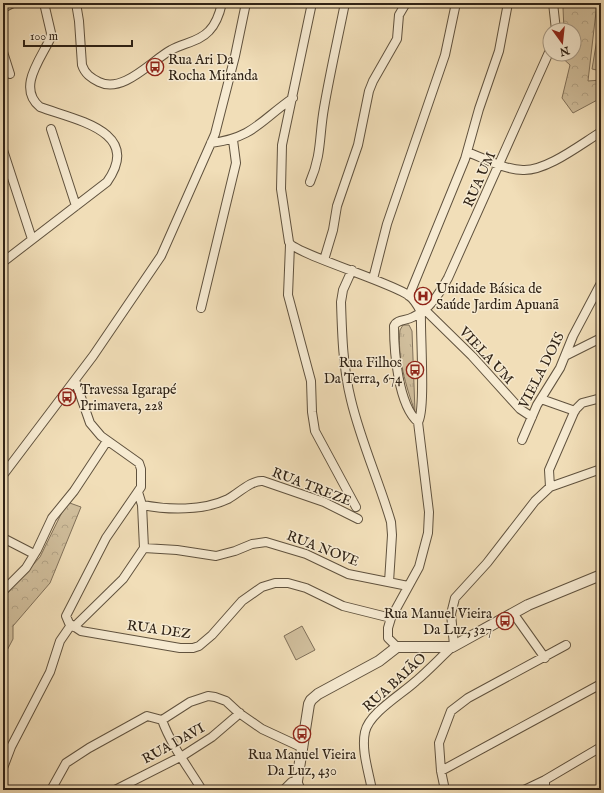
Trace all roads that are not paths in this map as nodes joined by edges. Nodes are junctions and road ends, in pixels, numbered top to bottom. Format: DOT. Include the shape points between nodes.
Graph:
graph roads {
  1 [pos="13,3"];
  2 [pos="44,3"];
  3 [pos="76,3"];
  4 [pos="222,3"];
  5 [pos="246,3"];
  6 [pos="312,3"];
  7 [pos="345,3"];
  8 [pos="406,3"];
  9 [pos="456,3"];
  10 [pos="508,3"];
  11 [pos="553,3"];
  12 [pos="3,8"];
  13 [pos="555,22"];
  14 [pos="3,52"];
  15 [pos="545,62"];
  16 [pos="10,74"];
  17 [pos="292,98"];
  18 [pos="51,129"];
  19 [pos="601,132"];
  20 [pos="233,140"];
  21 [pos="211,144"];
  22 [pos="3,150"];
  23 [pos="467,152"];
  24 [pos="500,164"];
  25 [pos="310,182"];
  26 [pos="76,206"];
  27 [pos="32,239"];
  28 [pos="290,245"];
  29 [pos="324,260"];
  30 [pos="3,262"];
  31 [pos="352,270"];
  32 [pos="374,279"];
  33 [pos="599,287"];
  34 [pos="409,296"];
  35 [pos="201,308"];
  36 [pos="423,310"];
  37 [pos="601,338"];
  38 [pos="565,356"];
  39 [pos="75,380"];
  40 [pos="541,398"];
  41 [pos="601,398"];
  42 [pos="575,411"];
  43 [pos="532,417"];
  44 [pos="418,422"];
  45 [pos="522,440"];
  46 [pos="107,441"];
  47 [pos="601,469"];
  48 [pos="3,475"];
  49 [pos="550,487"];
  50 [pos="138,492"];
  51 [pos="142,505"];
  52 [pos="356,507"];
  53 [pos="358,519"];
  54 [pos="3,538"];
  55 [pos="144,548"];
  56 [pos="34,554"];
  57 [pos="601,575"];
  58 [pos="388,582"];
  59 [pos="408,586"];
  60 [pos="3,591"];
  61 [pos="513,613"];
  62 [pos="392,618"];
  63 [pos="72,626"];
  64 [pos="566,645"];
  65 [pos="453,646"];
  66 [pos="397,647"];
  67 [pos="545,658"];
  68 [pos="601,684"];
  69 [pos="240,713"];
  70 [pos="162,720"];
  71 [pos="601,747"];
  72 [pos="303,748"];
  73 [pos="181,756"];
  74 [pos="3,768"];
  75 [pos="441,771"];
  76 [pos="545,780"];
  77 [pos="299,786"];
  78 [pos="51,790"];
  79 [pos="115,790"];
  80 [pos="202,790"];
  81 [pos="285,790"];
  82 [pos="372,790"];
  83 [pos="445,790"];
  84 [pos="524,790"];
  85 [pos="545,790"];
  1 -- 12 [label="street"];
  2 -- 26 [label="street" via="51,33 32,75 30,95 40,107 100,129 110,136 118,154 117,164 107,182"];
  3 -- 4 [label="street" via="84,72 92,79 109,85 124,82 173,49 202,37 214,25"];
  5 -- 21 [label="street" via="235,56"];
  6 -- 17 [label="street"];
  7 -- 25 [label="street" via="326,96 321,145"];
  8 -- 29 [label="street" via="399,15 396,40 369,91 358,145 337,206"];
  9 -- 32 [label="street" via="445,55 387,224"];
  10 -- 23 [label="street" via="499,51"];
  11 -- 13 [label="street"];
  14 -- 16 [label="street"];
  15 -- 24 [label="street, RUA UM"];
  17 -- 20 [label="street" via="255,128"];
  17 -- 28 [label="street" via="280,161 284,214"];
  18 -- 26 [label="street"];
  19 -- 24 [label="street" via="536,169 518,170"];
  20 -- 21 [label="street"];
  20 -- 35 [label="street" via="236,163"];
  21 -- 39 [label="street" via="161,256"];
  22 -- 27 [label="street"];
  23 -- 24 [label="street"];
  23 -- 34 [label="street"];
  24 -- 36 [label="street, RUA UM" via="448,278 436,299"];
  26 -- 27 [label="street"];
  27 -- 30 [label="street"];
  28 -- 29 [label="street"];
  28 -- 52 [label="street" via="288,295 311,381 315,431"];
  29 -- 31 [label="street"];
  31 -- 32 [label="street"];
  31 -- 58 [label="street" via="343,290 341,302 346,376 364,444 391,522"];
  32 -- 34 [label="street"];
  33 -- 38 [label="street, VIELA DOIS"];
  34 -- 36 [label="street, VIELA UM"];
  36 -- 43 [label="street, VIELA UM" via="472,356 520,409"];
  36 -- 44 [label="street" via="423,402"];
  36 -- 44 [label="street, RUA UM" via="394,326 396,359 402,391 412,416"];
  37 -- 38 [label="street"];
  38 -- 40 [label="street, VIELA DOIS"];
  39 -- 46 [label="street" via="83,398 88,420"];
  39 -- 48 [label="street"];
  40 -- 42 [label="street"];
  40 -- 43 [label="street, VIELA DOIS"];
  41 -- 42 [label="street" via="582,403"];
  42 -- 49 [label="street" via="549,470"];
  43 -- 45 [label="street, VIELA DOIS"];
  44 -- 59 [label="street" via="429,525 419,567"];
  46 -- 50 [label="street" via="139,463 142,478"];
  46 -- 56 [label="street" via="74,491 52,518"];
  47 -- 49 [label="street"];
  49 -- 65 [label="street" via="534,501 487,563 455,598 451,614"];
  50 -- 51 [label="street"];
  50 -- 63 [label="street" via="106,538 66,616"];
  51 -- 53 [label="street, RUA TREZE" via="177,508 216,503 258,481 263,481 324,502"];
  51 -- 55 [label="street"];
  54 -- 56 [label="street"];
  55 -- 58 [label="street, RUA NOVE" via="216,556 266,542 306,554 348,574"];
  55 -- 63 [label="street" via="123,579"];
  56 -- 60 [label="street" via="26,568"];
  57 -- 61 [label="street"];
  58 -- 59 [label="street, RUA NOVE"];
  59 -- 62 [label="street"];
  61 -- 65 [label="street"];
  61 -- 67 [label="street"];
  62 -- 63 [label="street, RUA DEZ" via="343,606 306,588 280,583 269,584 253,592 204,642 193,648 82,631"];
  62 -- 66 [label="street" via="388,638"];
  63 -- 74 [label="street" via="60,641 50,672 11,747"];
  64 -- 67 [label="street"];
  65 -- 66 [label="street"];
  65 -- 82 [label="street, RUA BAIÃO" via="368,724 364,743"];
  66 -- 72 [label="street" via="388,655 314,697 309,704"];
  67 -- 75 [label="street" via="468,698 451,711 439,743"];
  68 -- 75 [label="street"];
  69 -- 70 [label="street" via="222,699 208,696 190,702"];
  69 -- 72 [label="street" via="262,728"];
  69 -- 73 [label="street, RUA DAVI" via="212,737"];
  70 -- 73 [label="street"];
  70 -- 78 [label="street" via="147,716 77,754 66,763"];
  71 -- 76 [label="street"];
  72 -- 77 [label="street"];
  73 -- 79 [label="street, RUA DAVI"];
  73 -- 80 [label="street"];
  75 -- 83 [label="street"];
  76 -- 84 [label="street"];
  76 -- 85 [label="street"];
  77 -- 81 [label="street" via="292,783"];
}
